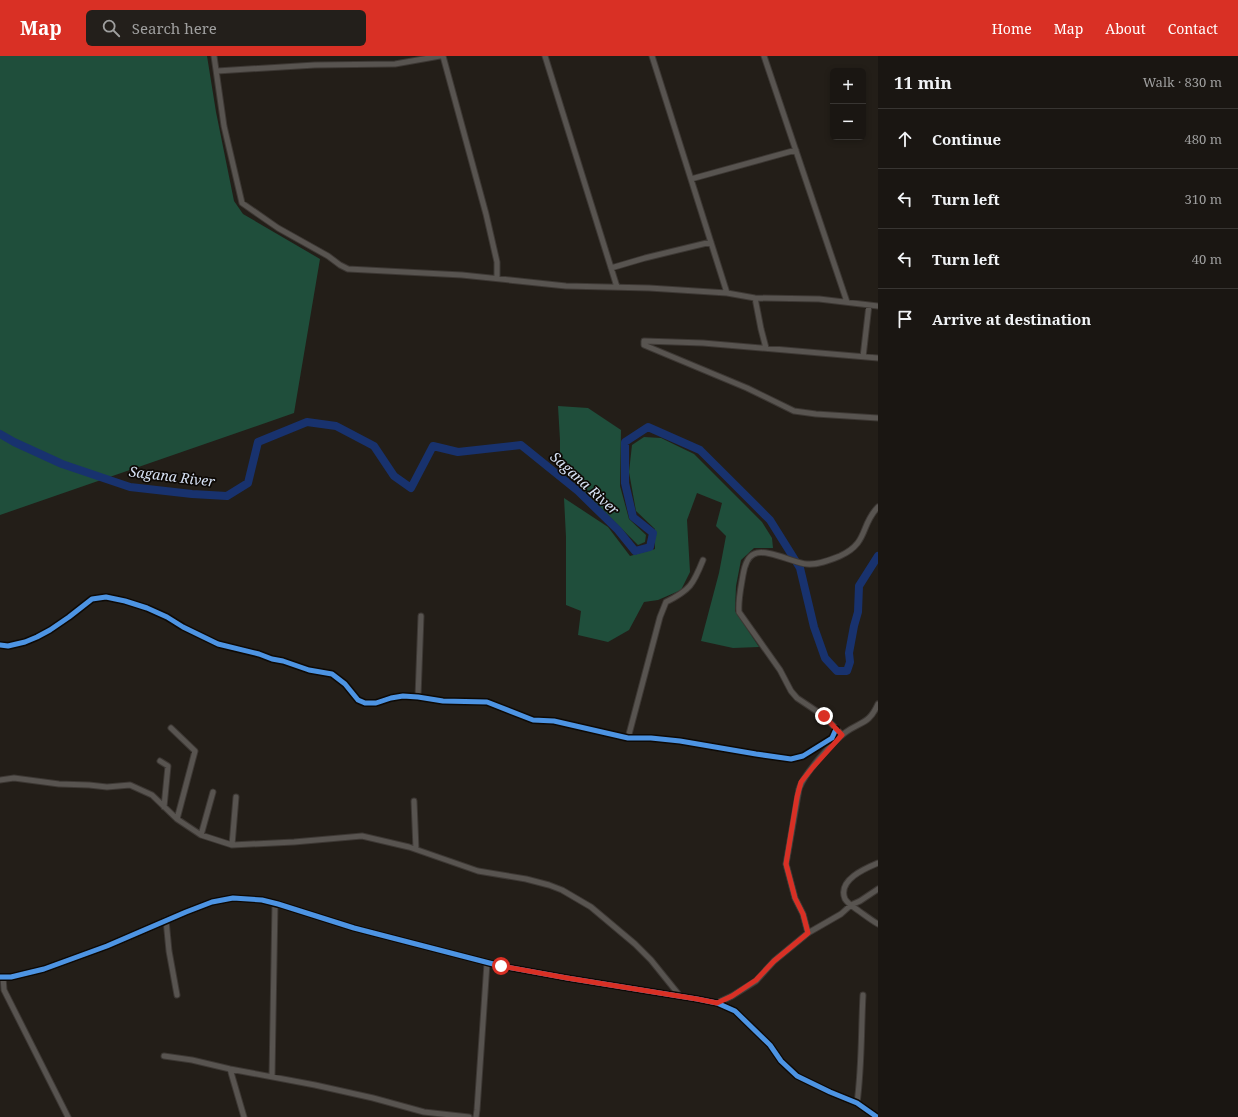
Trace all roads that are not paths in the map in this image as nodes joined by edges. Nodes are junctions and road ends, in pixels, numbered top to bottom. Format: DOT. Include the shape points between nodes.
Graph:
graph roads {
  1 [pos="214,56"];
  2 [pos="441,56"];
  3 [pos="545,56"];
  4 [pos="652,56"];
  5 [pos="764,56"];
  6 [pos="216,71"];
  7 [pos="796,150"];
  8 [pos="691,179"];
  9 [pos="711,242"];
  10 [pos="611,268"];
  11 [pos="497,278"];
  12 [pos="617,287"];
  13 [pos="727,293"];
  14 [pos="755,298"];
  15 [pos="847,302"];
  16 [pos="869,305"];
  17 [pos="878,306"];
  18 [pos="766,348"];
  19 [pos="863,357"];
  20 [pos="878,358"];
  21 [pos="878,418"];
  22 [pos="878,507"];
  23 [pos="703,560"];
  24 [pos="421,616"];
  25 [pos="0,645"];
  26 [pos="418,697"];
  27 [pos="878,704"];
  28 [pos="170,728"];
  29 [pos="836,729"];
  30 [pos="842,735"];
  31 [pos="628,738"];
  32 [pos="160,761"];
  33 [pos="0,780"];
  34 [pos="213,792"];
  35 [pos="236,796"];
  36 [pos="414,801"];
  37 [pos="164,807"];
  38 [pos="177,819"];
  39 [pos="201,836"];
  40 [pos="232,845"];
  41 [pos="416,849"];
  42 [pos="878,863"];
  43 [pos="878,889"];
  44 [pos="275,903"];
  45 [pos="851,905"];
  46 [pos="166,920"];
  47 [pos="878,924"];
  48 [pos="808,933"];
  49 [pos="487,963"];
  50 [pos="1,977"];
  51 [pos="177,995"];
  52 [pos="680,996"];
  53 [pos="863,996"];
  54 [pos="717,1003"];
  55 [pos="164,1056"];
  56 [pos="230,1069"];
  57 [pos="272,1076"];
  58 [pos="857,1103"];
  59 [pos="68,1117"];
  60 [pos="244,1117"];
  61 [pos="469,1117"];
  62 [pos="476,1117"];
  63 [pos="877,1117"];
  1 -- 6 [label="street"];
  2 -- 6 [label="street" via="395,64 315,65"];
  2 -- 11 [label="street" via="486,214 497,262"];
  3 -- 10 [label="street"];
  4 -- 8 [label="street"];
  5 -- 7 [label="street"];
  6 -- 11 [label="street" via="224,126 244,206 348,269"];
  7 -- 8 [label="street"];
  7 -- 15 [label="street"];
  8 -- 9 [label="street"];
  9 -- 10 [label="street"];
  9 -- 13 [label="street"];
  10 -- 12 [label="street"];
  11 -- 12 [label="street" via="566,286"];
  12 -- 13 [label="street"];
  13 -- 14 [label="street"];
  14 -- 15 [label="street"];
  14 -- 18 [label="street"];
  15 -- 16 [label="street"];
  16 -- 17 [label="street"];
  16 -- 19 [label="street"];
  18 -- 19 [label="street"];
  18 -- 21 [label="street" via="644,341 644,345 748,388 794,411"];
  19 -- 20 [label="street"];
  22 -- 29 [label="street" via="854,548 816,564 754,553 750,556 743,577 739,612 780,670 791,691 824,716"];
  23 -- 31 [label="street" via="695,581 687,590 666,602"];
  24 -- 26 [label="street"];
  25 -- 26 [label="street" via="25,642 50,630 92,599 106,597 147,608 218,644 332,674 345,684 358,700 366,703 403,696"];
  26 -- 31 [label="street" via="443,701 487,702 533,720 554,721"];
  27 -- 30 [label="street" via="871,717"];
  28 -- 38 [label="street" via="195,751"];
  29 -- 30 [label="street"];
  29 -- 31 [label="street" via="832,738 803,756 791,758 651,738"];
  30 -- 48 [label="street" via="801,782 797,797 786,864"];
  32 -- 37 [label="street" via="168,766"];
  33 -- 37 [label="street" via="14,778 107,787 130,785 152,795"];
  34 -- 39 [label="street"];
  35 -- 40 [label="street"];
  36 -- 41 [label="street"];
  37 -- 38 [label="street"];
  38 -- 39 [label="street"];
  39 -- 40 [label="street"];
  40 -- 41 [label="street" via="362,836"];
  41 -- 52 [label="street" via="478,871 548,885 575,897 635,944"];
  42 -- 45 [label="street" via="848,881 844,893"];
  43 -- 45 [label="street"];
  44 -- 46 [label="street" via="233,898 212,902"];
  44 -- 49 [label="street" via="354,928"];
  44 -- 57 [label="street"];
  45 -- 47 [label="street"];
  45 -- 48 [label="street" via="841,914"];
  46 -- 50 [label="street" via="107,946 44,969"];
  46 -- 51 [label="street"];
  48 -- 54 [label="street" via="774,961 756,980"];
  49 -- 52 [label="street"];
  49 -- 62 [label="street"];
  50 -- 59 [label="street" via="4,990"];
  52 -- 54 [label="street"];
  53 -- 58 [label="street"];
  54 -- 58 [label="street" via="735,1011 747,1021 796,1076"];
  55 -- 56 [label="street"];
  56 -- 57 [label="street"];
  56 -- 60 [label="street"];
  57 -- 61 [label="street" via="424,1112"];
  58 -- 63 [label="street"];
}
